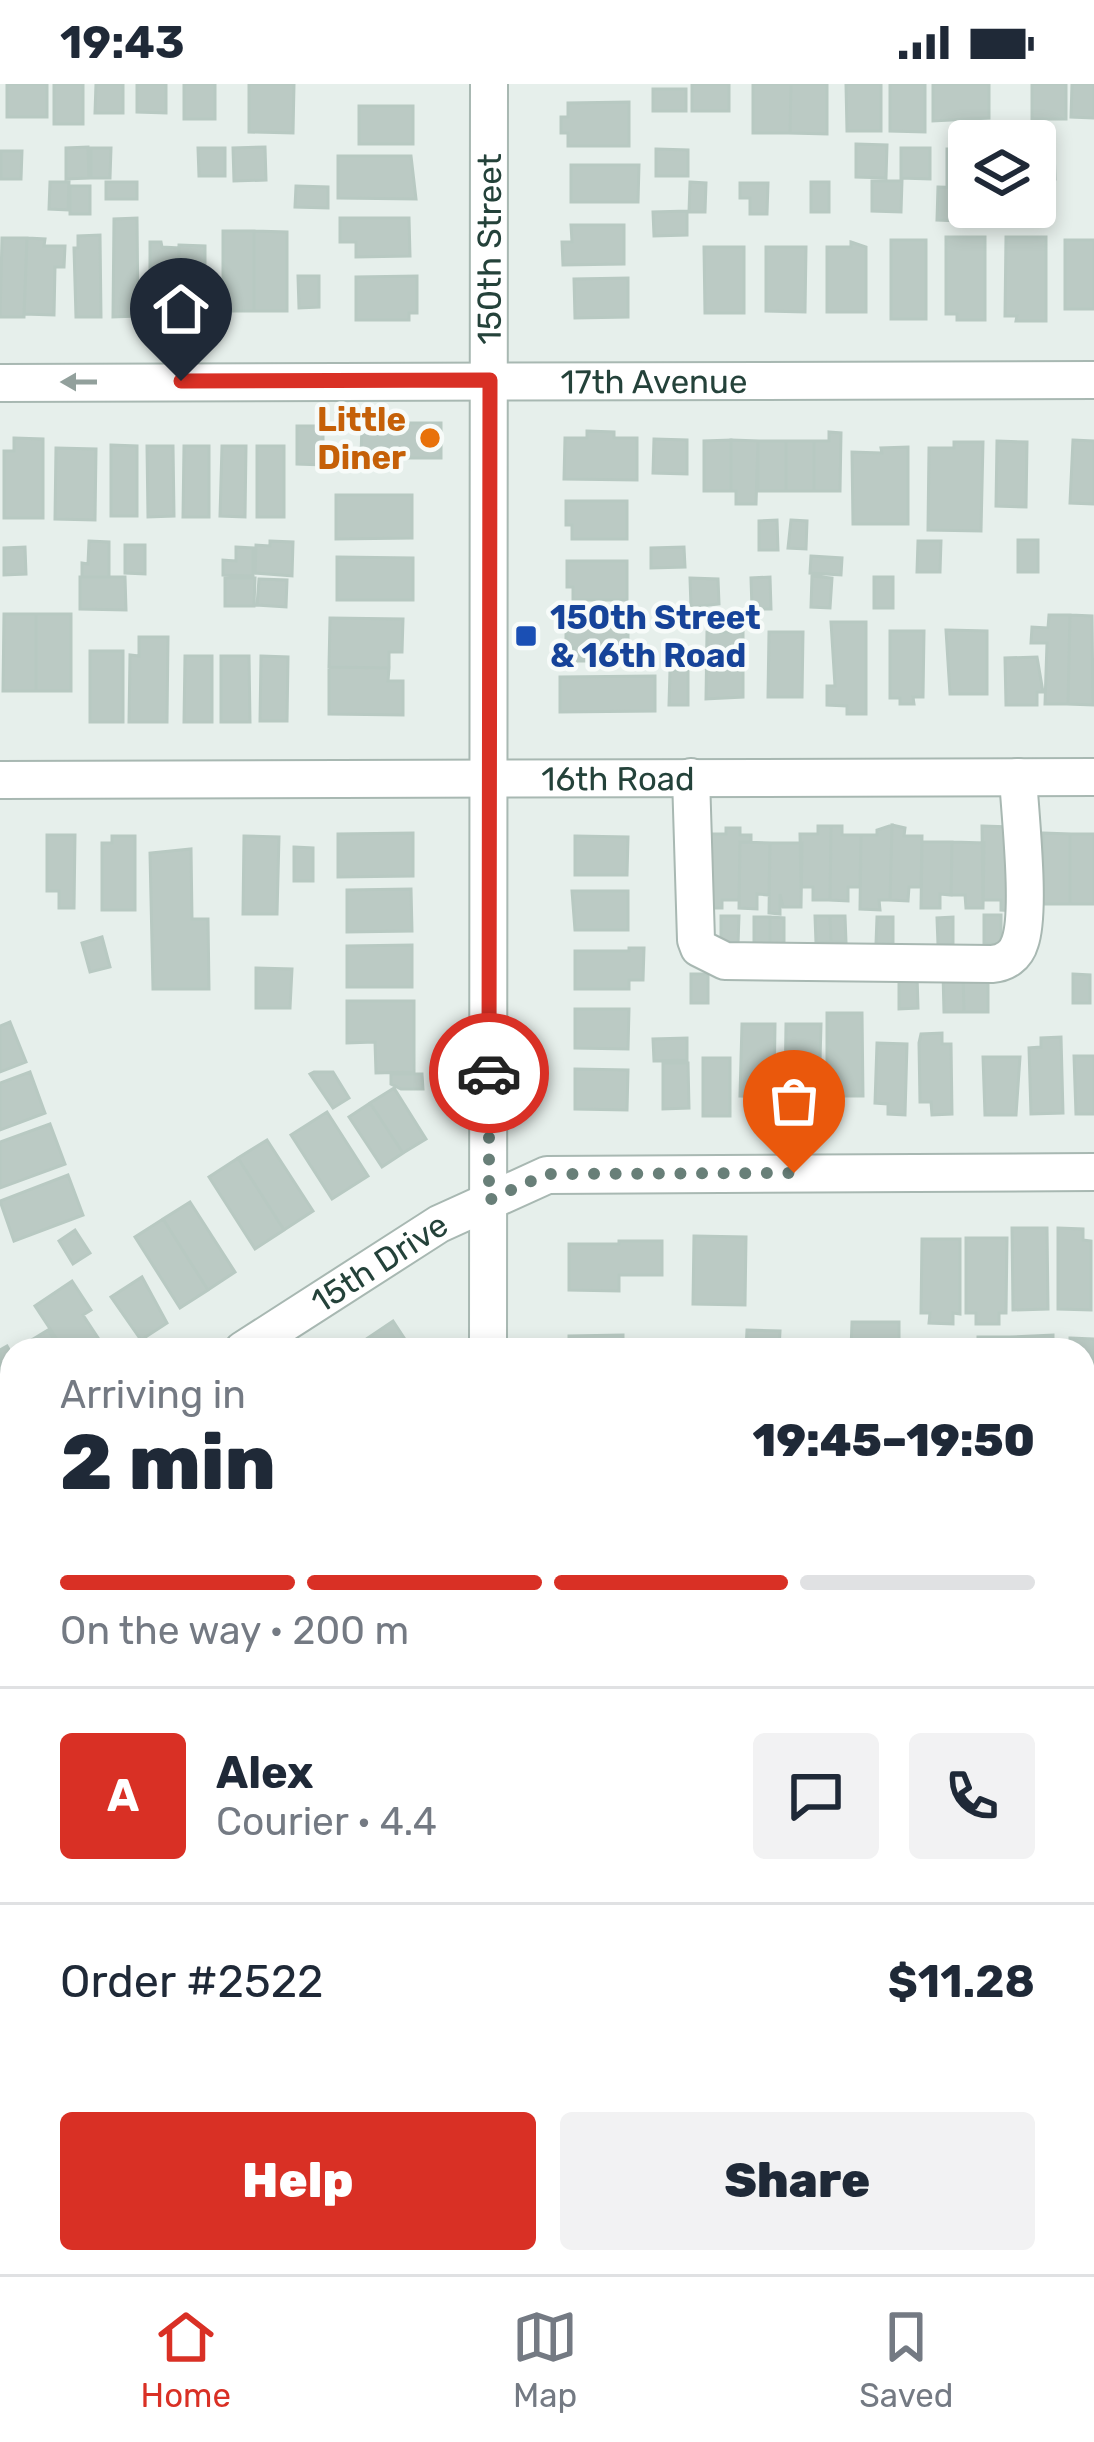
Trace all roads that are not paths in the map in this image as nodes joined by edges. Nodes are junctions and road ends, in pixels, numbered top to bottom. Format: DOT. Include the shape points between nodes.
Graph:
graph roads {
  1 [pos="489,84"];
  2 [pos="490,380"];
  3 [pos="1094,380"];
  4 [pos="0,382"];
  5 [pos="691,777"];
  6 [pos="1018,777"];
  7 [pos="1094,777"];
  8 [pos="489,778"];
  9 [pos="0,779"];
  10 [pos="1094,1172"];
  11 [pos="489,1200"];
  12 [pos="262,1338"];
  13 [pos="488,1338"];
  1 -- 2 [label="street, 150th Street"];
  2 -- 3 [label="street, 17th Avenue"];
  2 -- 4 [label="street, 17th Avenue, one-way"];
  2 -- 8 [label="street, 150th Street"];
  5 -- 6 [label="street, 16th Road"];
  5 -- 6 [label="street" via="696,940 710,956 778,964 992,964 1020,944"];
  5 -- 8 [label="street, 16th Road"];
  6 -- 7 [label="street, 16th Road"];
  8 -- 9 [label="street, 16th Road"];
  8 -- 11 [label="street, 150th Street"];
  10 -- 11 [label="street, 15th Drive" via="547,1174"];
  11 -- 12 [label="street, 15th Drive"];
  11 -- 13 [label="street, 150th Street"];
}
